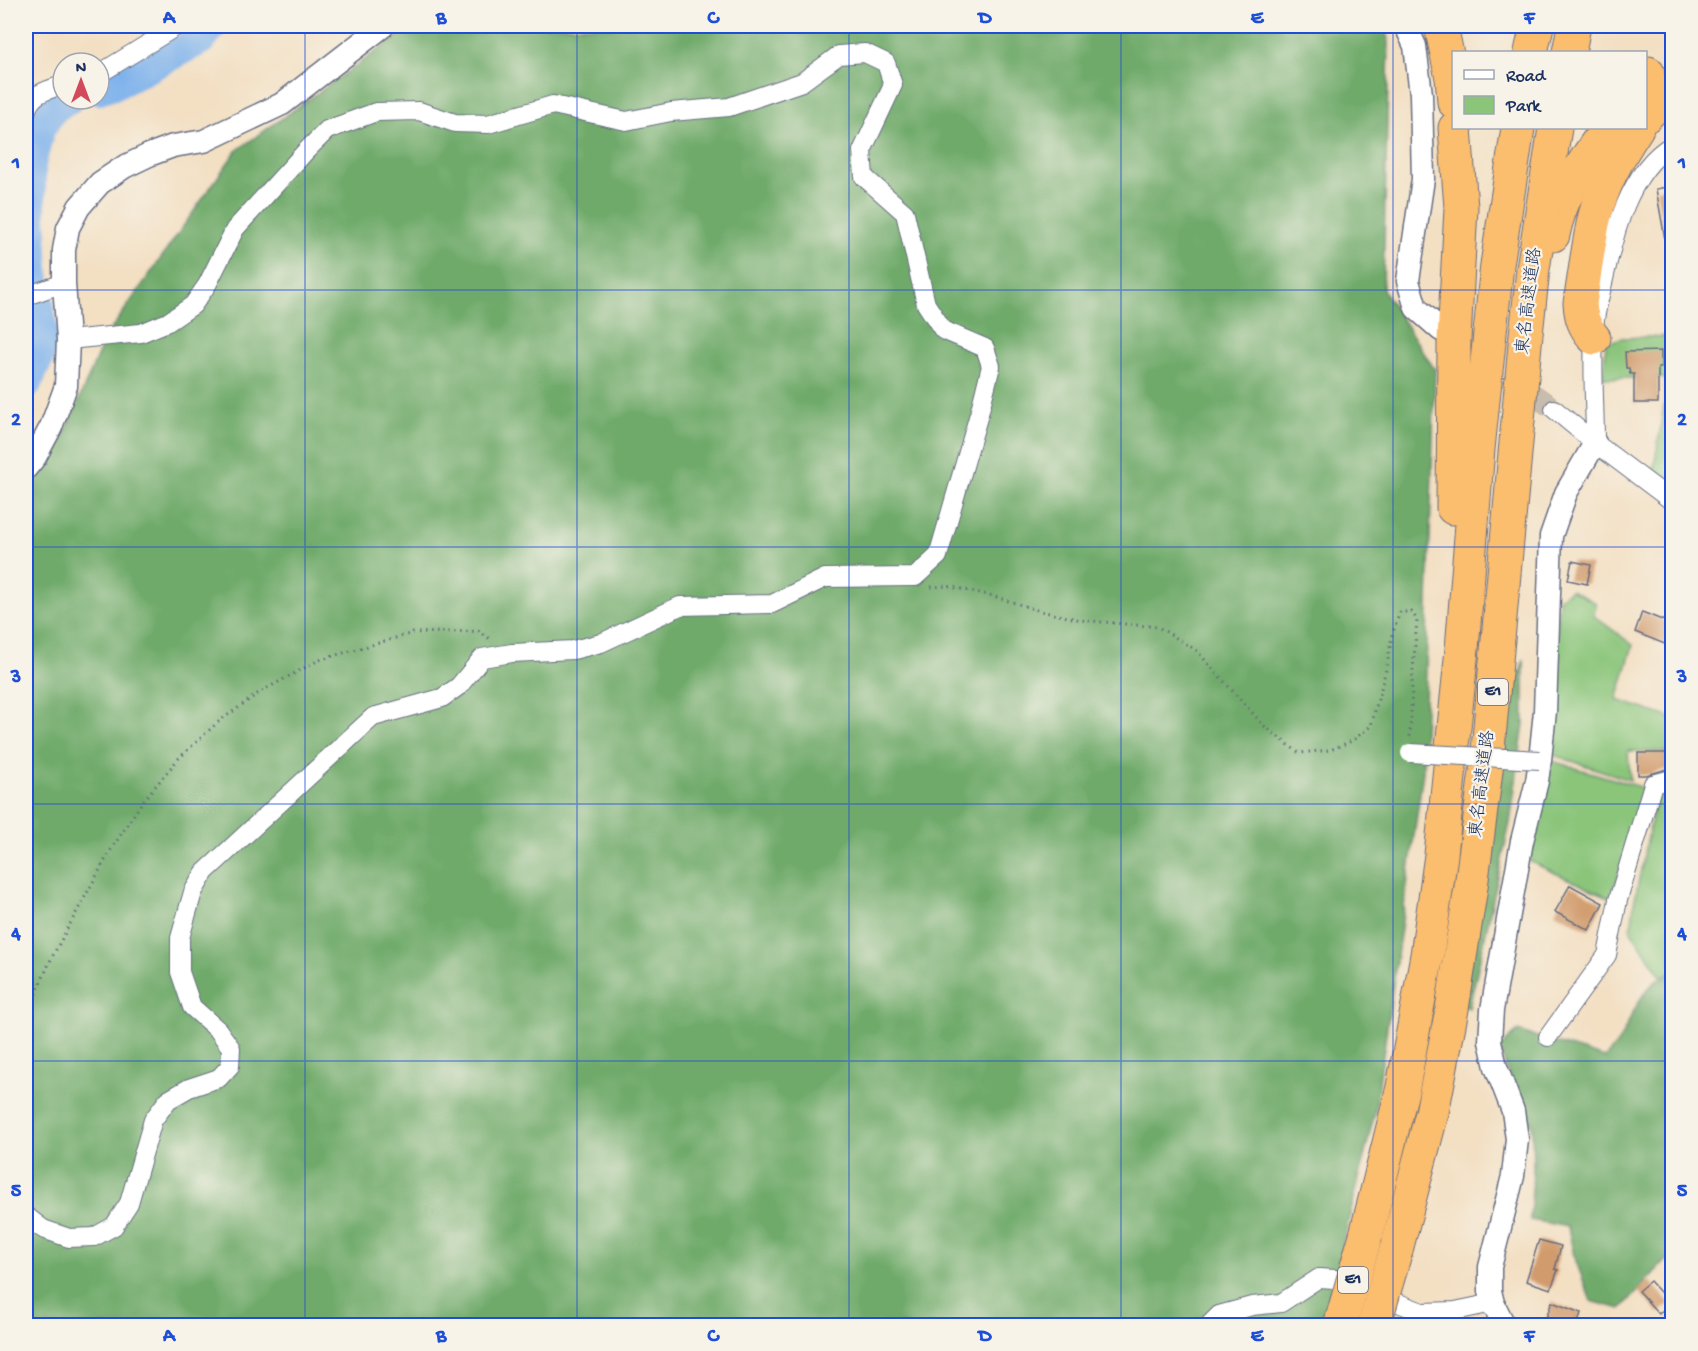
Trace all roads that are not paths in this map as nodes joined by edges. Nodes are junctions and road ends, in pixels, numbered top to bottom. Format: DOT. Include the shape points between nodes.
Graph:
graph roads {
  1 [pos="177,26"];
  2 [pos="383,26"];
  3 [pos="1407,26"];
  4 [pos="1441,26"];
  5 [pos="1537,26"];
  6 [pos="1574,26"];
  7 [pos="1531,51"];
  8 [pos="1569,51"];
  9 [pos="111,67"];
  10 [pos="1452,78"];
  11 [pos="1655,80"];
  12 [pos="51,88"];
  13 [pos="1647,112"];
  14 [pos="26,113"];
  15 [pos="1455,129"];
  16 [pos="1518,129"];
  17 [pos="1555,129"];
  18 [pos="1607,129"];
  19 [pos="1636,129"];
  20 [pos="1669,149"];
  21 [pos="64,284"];
  22 [pos="26,296"];
  23 [pos="1440,330"];
  24 [pos="1594,338"];
  25 [pos="68,340"];
  26 [pos="1554,409"];
  27 [pos="1517,428"];
  28 [pos="1595,443"];
  29 [pos="26,468"];
  30 [pos="1672,501"];
  31 [pos="1452,743"];
  32 [pos="1410,753"];
  33 [pos="1540,760"];
  34 [pos="1672,779"];
  35 [pos="1548,1037"];
  36 [pos="26,1216"];
  37 [pos="1493,1303"];
  38 [pos="1208,1326"];
  39 [pos="1340,1326"];
  40 [pos="1374,1326"];
  41 [pos="1506,1326"];
  1 -- 9 [label="street"];
  2 -- 21 [label="street" via="282,104 204,141 149,155 100,183 79,207 68,228"];
  3 -- 23 [label="street" via="1415,46 1421,94 1423,179 1408,281 1416,308"];
  4 -- 10 [label="highway"];
  5 -- 7 [label="highway"];
  6 -- 8 [label="highway"];
  11 -- 13 [label="highway"];
  12 -- 14 [label="street" via="28,104"];
  15 -- 31 [label="highway" via="1461,208 1454,340"];
  16 -- 31 [label="highway, 東名高速道路 / E1" via="1497,265 1481,414"];
  17 -- 27 [label="highway, 東名高速道路 / E1" via="1533,269"];
  18 -- 27 [label="highway" via="1579,171 1555,227"];
  19 -- 24 [label="highway" via="1607,181 1595,215 1580,303 1585,328"];
  20 -- 24 [label="street" via="1641,177 1616,227 1595,317"];
  21 -- 22 [label="street"];
  21 -- 25 [label="street"];
  24 -- 28 [label="street"];
  25 -- 29 [label="street" via="66,386 51,427"];
  25 -- 36 [label="street" via="141,333 194,305 236,230 305,152 327,130 376,112 419,111 455,123 488,124 554,105 626,121 729,107 802,82 839,55 865,53 886,63 893,85 862,151 864,177 905,213 926,304 943,330 985,348 991,366 938,556 915,577 825,578 772,603 680,606 601,643 573,650 482,658 459,686 442,698 373,717 205,872 193,892 180,938 180,972 192,1007 231,1048 230,1066 219,1078 168,1100 158,1113 129,1203 114,1226 94,1237 69,1238 43,1229"];
  26 -- 28 [label="street"];
  27 -- 40 [label="highway, 東名高速道路 / E1, bridge" via="1486,771 1452,1009 1432,1113"];
  28 -- 30 [label="street"];
  28 -- 33 [label="street" via="1566,493 1551,536"];
  31 -- 39 [label="highway, 東名高速道路 / E1, bridge" via="1427,955 1403,1087"];
  32 -- 33 [label="street, bridge"];
  33 -- 37 [label="street" via="1492,1010 1490,1041 1513,1112 1517,1139 1513,1176 1490,1267"];
  34 -- 35 [label="street" via="1653,784 1618,900 1607,955"];
  37 -- 38 [label="street" via="1455,1311 1422,1312 1335,1279 1319,1278 1281,1303 1219,1315"];
  37 -- 41 [label="street"];
}
